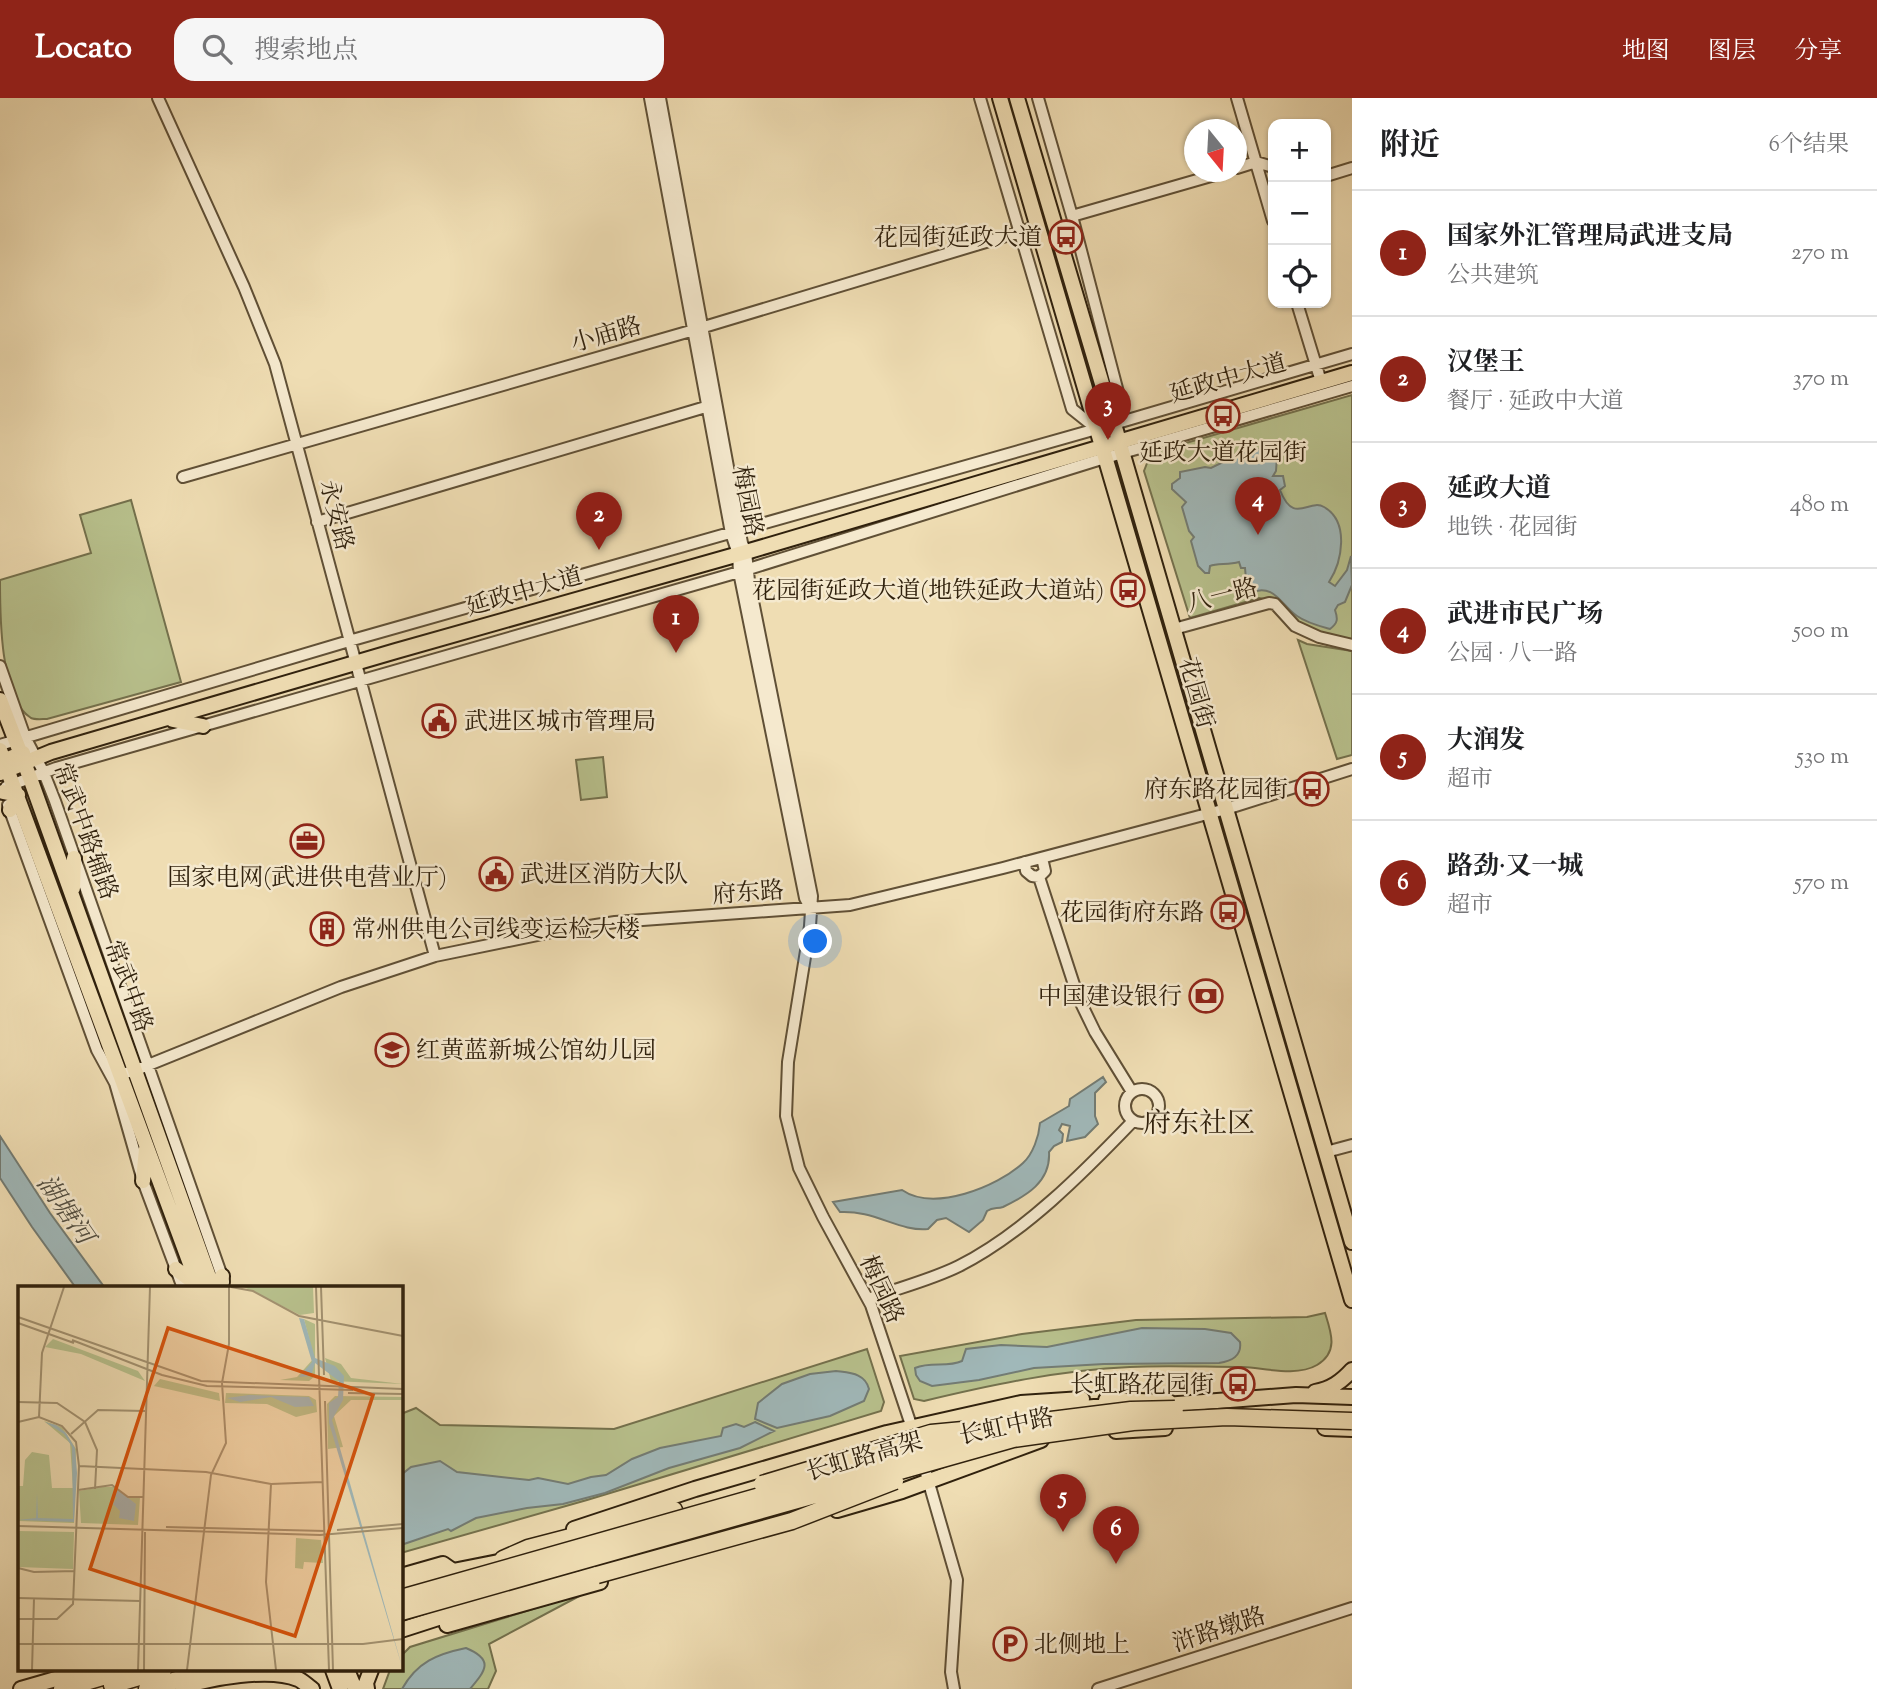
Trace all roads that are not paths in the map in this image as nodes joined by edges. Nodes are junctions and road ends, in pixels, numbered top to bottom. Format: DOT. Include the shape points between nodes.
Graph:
graph roads {
  1 [pos="158,98"];
  2 [pos="650,98"];
  3 [pos="660,98"];
  4 [pos="980,98"];
  5 [pos="1000,98"];
  6 [pos="1017,98"];
  7 [pos="1038,98"];
  8 [pos="1237,98"];
  9 [pos="1256,162"];
  10 [pos="1247,165"];
  11 [pos="1268,166"];
  12 [pos="1352,168"];
  13 [pos="1331,174"];
  14 [pos="1190,182"];
  15 [pos="1268,192"];
  16 [pos="1072,216"];
  17 [pos="1039,226"];
  18 [pos="1019,232"];
  19 [pos="1298,308"];
  20 [pos="699,329"];
  21 [pos="1352,354"];
  22 [pos="1352,366"];
  23 [pos="1317,370"];
  24 [pos="1352,373"];
  25 [pos="1352,386"];
  26 [pos="709,406"];
  27 [pos="1119,438"];
  28 [pos="297,443"];
  29 [pos="1101,443"];
  30 [pos="183,477"];
  31 [pos="317,522"];
  32 [pos="738,543"];
  33 [pos="743,570"];
  34 [pos="1174,629"];
  35 [pos="1352,645"];
  36 [pos="352,653"];
  37 [pos="0,666"];
  38 [pos="359,681"];
  39 [pos="0,700"];
  40 [pos="16,713"];
  41 [pos="169,719"];
  42 [pos="203,726"];
  43 [pos="23,745"];
  44 [pos="1352,769"];
  45 [pos="4,774"];
  46 [pos="37,775"];
  47 [pos="1226,809"];
  48 [pos="9,810"];
  49 [pos="1209,814"];
  50 [pos="74,858"];
  51 [pos="1042,858"];
  52 [pos="1025,862"];
  53 [pos="1039,877"];
  54 [pos="72,896"];
  55 [pos="811,909"];
  56 [pos="435,956"];
  57 [pos="125,1079"];
  58 [pos="1132,1092"];
  59 [pos="1133,1121"];
  60 [pos="147,1144"];
  61 [pos="1352,1144"];
  62 [pos="1326,1152"];
  63 [pos="143,1181"];
  64 [pos="1352,1242"];
  65 [pos="176,1269"];
  66 [pos="209,1286"];
  67 [pos="868,1298"];
  68 [pos="1352,1300"];
  69 [pos="1352,1370"];
  70 [pos="1296,1395"];
  71 [pos="1351,1401"];
  72 [pos="1202,1403"];
  73 [pos="1010,1425"];
  74 [pos="1351,1427"];
  75 [pos="912,1428"];
  76 [pos="917,1443"];
  77 [pos="986,1445"];
  78 [pos="927,1474"];
  79 [pos="503,1559"];
  80 [pos="453,1571"];
  81 [pos="402,1576"];
  82 [pos="402,1589"];
  83 [pos="402,1598"];
  84 [pos="492,1601"];
  85 [pos="1352,1608"];
  86 [pos="402,1612"];
  87 [pos="402,1633"];
  88 [pos="402,1633"];
  89 [pos="80,1672"];
  90 [pos="120,1672"];
  91 [pos="134,1672"];
  92 [pos="156,1672"];
  93 [pos="203,1672"];
  94 [pos="242,1672"];
  95 [pos="334,1672"];
  96 [pos="350,1672"];
  97 [pos="228,1675"];
  98 [pos="366,1684"];
  99 [pos="200,1686"];
  100 [pos="73,1688"];
  101 [pos="21,1689"];
  102 [pos="100,1689"];
  103 [pos="147,1689"];
  104 [pos="173,1689"];
  105 [pos="312,1689"];
  106 [pos="340,1689"];
  107 [pos="954,1689"];
  108 [pos="1098,1689"];
  1 -- 28 [label="street, 永安路" via="261,327"];
  2 -- 20 [label="street, 梅园路"];
  3 -- 20 [label="street, 梅园路"];
  4 -- 18 [label="street"];
  5 -- 17 [label="main road, 花园街"];
  6 -- 27 [label="main road, 花园街"];
  7 -- 16 [label="street"];
  8 -- 9 [label="street"];
  9 -- 10 [label="street"];
  9 -- 11 [label="street"];
  9 -- 15 [label="street"];
  12 -- 13 [label="street"];
  14 -- 16 [label="street"];
  16 -- 27 [label="street" via="1119,396"];
  17 -- 18 [label="street, 小庙路"];
  17 -- 29 [label="main road, 花园街"];
  18 -- 20 [label="street, 小庙路"];
  18 -- 29 [label="street" via="1072,409"];
  19 -- 23 [label="street"];
  20 -- 26 [label="street, 梅园路"];
  20 -- 28 [label="street, 小庙路"];
  20 -- 32 [label="street, 梅园路"];
  21 -- 23 [label="street"];
  22 -- 23 [label="main road, 延政中大道"];
  23 -- 27 [label="main road, 延政中大道"];
  24 -- 27 [label="main road, 延政中大道"];
  25 -- 27 [label="street"];
  26 -- 31 [label="street"];
  26 -- 32 [label="street, 梅园路"];
  27 -- 29 [label="main road, 延政中大道"];
  27 -- 34 [label="main road, 花园街"];
  28 -- 30 [label="street, 小庙路"];
  28 -- 31 [label="street, 永安路"];
  29 -- 32 [label="main road, 延政中大道"];
  29 -- 32 [label="street"];
  29 -- 33 [label="street"];
  29 -- 49 [label="main road, 花园街"];
  31 -- 36 [label="street, 永安路"];
  32 -- 33 [label="street, 梅园路"];
  32 -- 36 [label="main road, 延政中大道"];
  33 -- 38 [label="street"];
  33 -- 55 [label="street, 梅园路" via="804,898"];
  34 -- 35 [label="street, 八一路" via="1269,603 1295,626"];
  34 -- 47 [label="main road, 花园街"];
  36 -- 38 [label="street, 永安路"];
  36 -- 41 [label="main road, 延政中大道"];
  36 -- 43 [label="main road, 延政中大道"];
  37 -- 40 [label="street"];
  38 -- 42 [label="street"];
  38 -- 56 [label="street, 永安路"];
  39 -- 43 [label="main road, 常武中路"];
  40 -- 43 [label="main road"];
  41 -- 42 [label="main road"];
  41 -- 43 [label="main road, 延政中大道"];
  42 -- 46 [label="street"];
  43 -- 45 [label="main road, 延政中大道"];
  43 -- 46 [label="main road, 常武中路"];
  44 -- 47 [label="street, 府东路"];
  45 -- 46 [label="street"];
  45 -- 48 [label="main road"];
  45 -- 57 [label="main road, 常武中路"];
  46 -- 50 [label="street, 常武中路辅路"];
  46 -- 54 [label="main road, 常武中路"];
  47 -- 49 [label="street, 府东路"];
  47 -- 62 [label="main road, 花园街"];
  48 -- 57 [label="street, 常武中路辅路" via="97,1050"];
  49 -- 51 [label="street, 府东路"];
  49 -- 68 [label="main road, 花园街"];
  50 -- 54 [label="main road"];
  50 -- 57 [label="street, 常武中路辅路"];
  51 -- 52 [label="street, 府东路"];
  51 -- 53 [label="street" via="1045,871"];
  52 -- 53 [label="street" via="1026,871"];
  52 -- 55 [label="street, 府东路" via="849,905"];
  53 -- 58 [label="street" via="1078,997"];
  54 -- 57 [label="main road, 常武中路"];
  55 -- 56 [label="street, 府东路" via="615,922"];
  55 -- 67 [label="street, 梅园路" via="786,1116 799,1168"];
  56 -- 57 [label="street, 府东路" via="341,987"];
  57 -- 60 [label="main road, 常武中路"];
  57 -- 63 [label="street, 常武中路辅路"];
  57 -- 66 [label="main road, 常武中路"];
  58 -- 59 [label="street" via="1124,1107"];
  58 -- 59 [label="street" via="1149,1090 1159,1109 1149,1122"];
  59 -- 67 [label="street" via="1052,1199 982,1254 956,1268"];
  60 -- 63 [label="main road"];
  60 -- 66 [label="main road, 常武中路"];
  61 -- 62 [label="street"];
  62 -- 64 [label="main road, 花园街"];
  63 -- 65 [label="street, 常武中路辅路"];
  65 -- 66 [label="main road"];
  67 -- 75 [label="street, 梅园路"];
  69 -- 70 [label="main road" via="1328,1389"];
  70 -- 71 [label="main road, 长虹中路"];
  70 -- 72 [label="main road, 长虹中路"];
  71 -- 73 [label="highway, 长虹路高架, bridge" via="1131,1410"];
  71 -- 74 [label="main road"];
  72 -- 75 [label="main road" via="1083,1399 1021,1403"];
  72 -- 76 [label="main road, 长虹中路" via="1094,1406 1007,1418"];
  73 -- 79 [label="highway, bridge" via="932,1433 528,1548"];
  73 -- 83 [label="highway, 长虹路高架, bridge"];
  74 -- 77 [label="highway, 长虹路高架, bridge" via="1227,1417 1133,1422"];
  74 -- 78 [label="main road, 长虹中路" via="1238,1423 1095,1432 1041,1440"];
  75 -- 76 [label="street, 梅园路"];
  75 -- 79 [label="main road" via="695,1489 530,1542"];
  76 -- 78 [label="street, 梅园路"];
  76 -- 79 [label="main road, 长虹中路"];
  77 -- 84 [label="highway, bridge" via="792,1521"];
  77 -- 86 [label="highway, 长虹路高架, bridge"];
  78 -- 84 [label="main road"];
  78 -- 87 [label="main road" via="536,1601"];
  78 -- 107 [label="street, 梅园路" via="957,1580"];
  79 -- 80 [label="main road, 长虹中路"];
  80 -- 81 [label="main road" via="443,1564"];
  80 -- 82 [label="main road, 长虹中路"];
  84 -- 88 [label="main road"];
  85 -- 108 [label="street, 浒路墩路"];
  89 -- 101 [label="main road"];
  90 -- 100 [label="highway"];
  91 -- 100 [label="main road"];
  92 -- 102 [label="highway"];
  93 -- 103 [label="highway"];
  94 -- 97 [label="main road"];
  95 -- 106 [label="main road"];
  96 -- 98 [label="main road"];
  97 -- 99 [label="main road"];
  97 -- 105 [label="main road" via="282,1675"];
  99 -- 104 [label="main road"];
}
